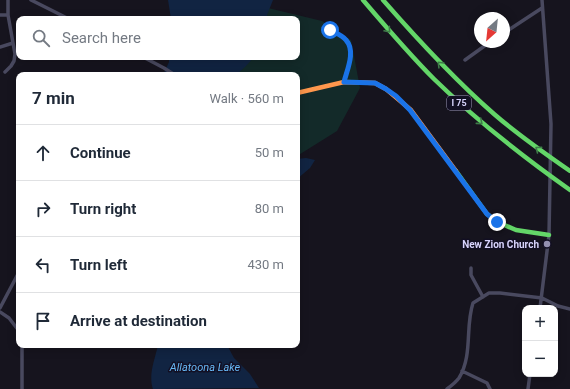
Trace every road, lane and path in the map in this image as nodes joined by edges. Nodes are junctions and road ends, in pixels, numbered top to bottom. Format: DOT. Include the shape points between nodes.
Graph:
graph roads {
  1 [pos="8,0"];
  2 [pos="31,0"];
  3 [pos="363,0"];
  4 [pos="383,0"];
  5 [pos="542,0"];
  6 [pos="542,8"];
  7 [pos="0,15"];
  8 [pos="8,15"];
  9 [pos="63,16"];
  10 [pos="510,28"];
  11 [pos="330,30"];
  12 [pos="13,43"];
  13 [pos="0,47"];
  14 [pos="482,48"];
  15 [pos="149,60"];
  16 [pos="465,60"];
  17 [pos="5,72"];
  18 [pos="170,72"];
  19 [pos="344,82"];
  20 [pos="300,92"];
  21 [pos="570,171"];
  22 [pos="570,190"];
  23 [pos="549,235"];
  24 [pos="471,268"];
  25 [pos="16,278"];
  26 [pos="483,297"];
  27 [pos="542,298"];
  28 [pos="541,305"];
  29 [pos="0,308"];
  30 [pos="570,309"];
  31 [pos="0,312"];
  32 [pos="16,327"];
  33 [pos="22,348"];
  34 [pos="462,371"];
  35 [pos="530,377"];
  36 [pos="22,389"];
  37 [pos="447,389"];
  38 [pos="490,389"];
  39 [pos="528,389"];
  1 -- 8 [label="street"];
  2 -- 9 [label="street"];
  3 -- 22 [label="main road, I 75, one-way" via="408,53 459,103 511,147"];
  21 -- 4 [label="main road, I 75, one-way" via="520,135 458,82"];
  5 -- 6 [label="street"];
  6 -- 10 [label="street"];
  6 -- 23 [label="street" via="550,101"];
  7 -- 8 [label="street"];
  8 -- 12 [label="street"];
  11 -- 19 [label="street" via="341,35 348,43 349,63"];
  12 -- 13 [label="street"];
  12 -- 17 [label="street" via="14,61"];
  14 -- 16 [label="street"];
  15 -- 18 [label="street"];
  19 -- 20 [label="main road"];
  19 -- 23 [label="main road" via="375,83 396,96 410,110 487,214 497,222 522,232"];
  23 -- 27 [label="street"];
  24 -- 26 [label="street" via="471,275"];
  25 -- 29 [label="street"];
  26 -- 27 [label="street" via="489,293 500,293"];
  26 -- 34 [label="street" via="473,303 470,311 467,355"];
  27 -- 28 [label="street"];
  27 -- 30 [label="street"];
  31 -- 32 [label="street"];
  33 -- 36 [label="street"];
  34 -- 37 [label="street" via="458,380"];
  34 -- 38 [label="street" via="487,383"];
  35 -- 39 [label="street"];
}
